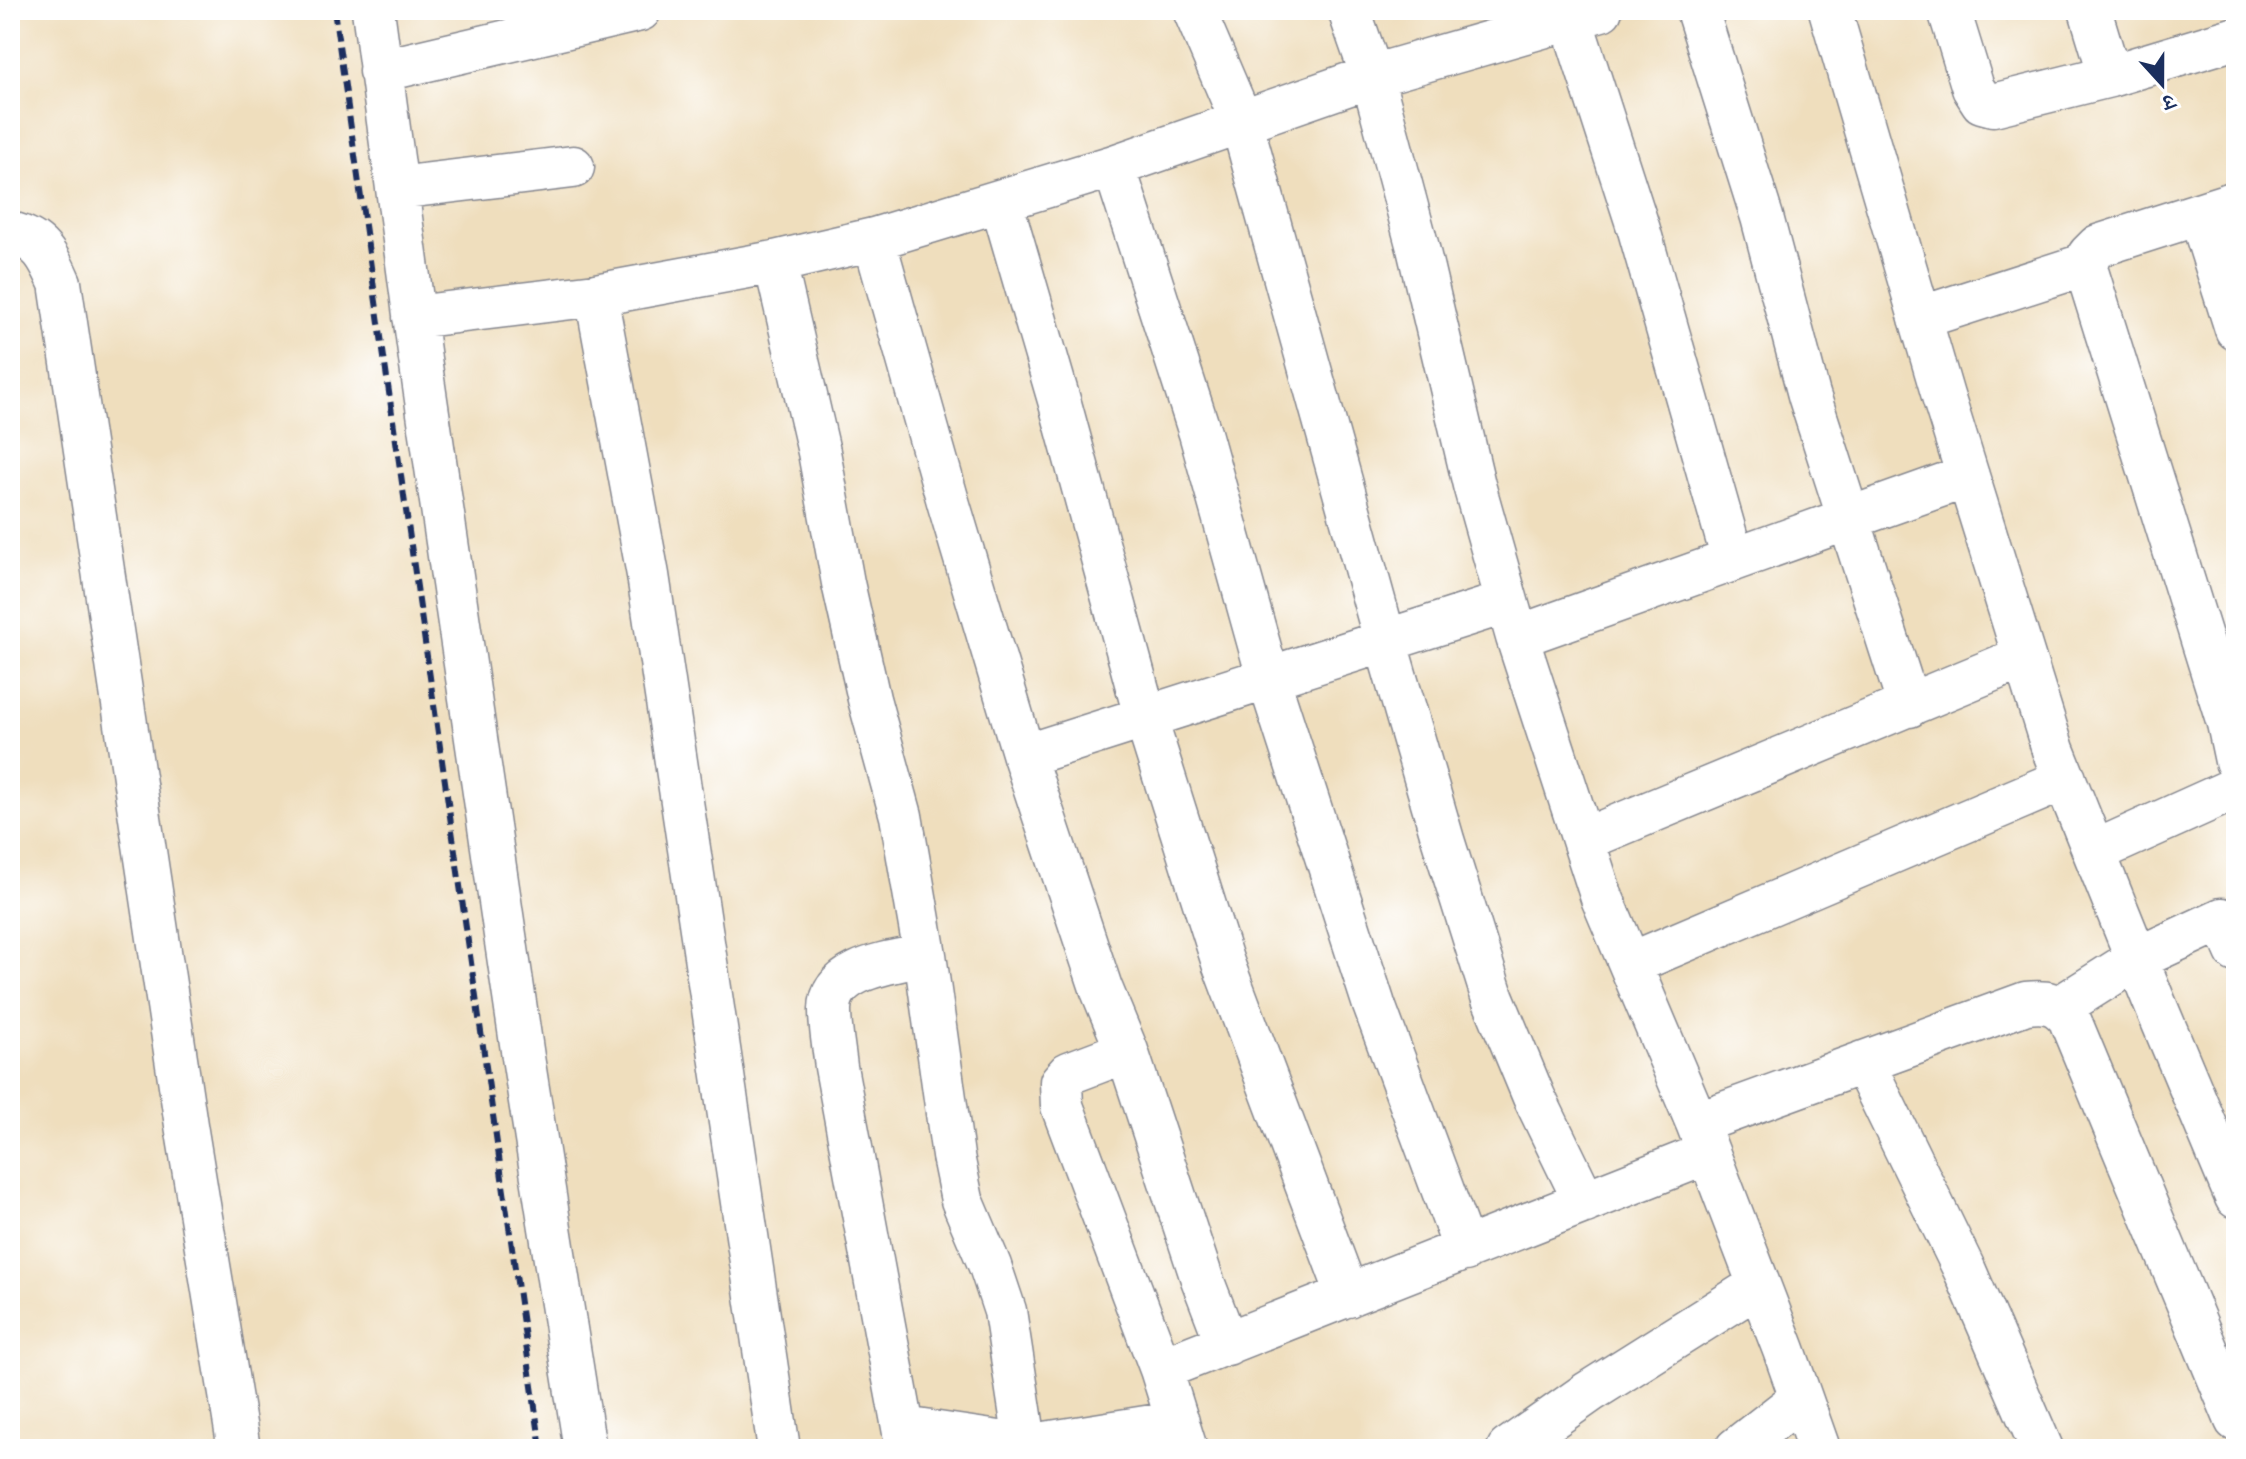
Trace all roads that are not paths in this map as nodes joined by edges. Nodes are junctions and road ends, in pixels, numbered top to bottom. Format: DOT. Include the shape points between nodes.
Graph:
graph roads {
  1 [pos="373,10"];
  2 [pos="640,10"];
  3 [pos="1194,10"];
  4 [pos="1349,10"];
  5 [pos="1697,10"];
  6 [pos="1830,10"];
  7 [pos="1949,10"];
  8 [pos="2090,10"];
  9 [pos="1580,13"];
  10 [pos="2232,29"];
  11 [pos="380,71"];
  12 [pos="1372,76"];
  13 [pos="2110,76"];
  14 [pos="1241,120"];
  15 [pos="1114,166"];
  16 [pos="573,167"];
  17 [pos="397,188"];
  18 [pos="1001,201"];
  19 [pos="2218,208"];
  20 [pos="10,233"];
  21 [pos="874,239"];
  22 [pos="775,262"];
  23 [pos="2087,264"];
  24 [pos="596,295"];
  25 [pos="414,317"];
  26 [pos="1920,318"];
  27 [pos="2236,329"];
  28 [pos="1968,476"];
  29 [pos="1847,519"];
  30 [pos="1733,560"];
  31 [pos="1512,620"];
  32 [pos="1385,640"];
  33 [pos="2024,657"];
  34 [pos="1268,677"];
  35 [pos="1909,706"];
  36 [pos="1145,716"];
  37 [pos="1024,756"];
  38 [pos="2236,761"];
  39 [pos="2065,779"];
  40 [pos="2236,788"];
  41 [pos="1583,840"];
  42 [pos="2094,852"];
  43 [pos="2236,951"];
  44 [pos="925,955"];
  45 [pos="2136,959"];
  46 [pos="1630,964"];
  47 [pos="2060,1007"];
  48 [pos="1127,1051"];
  49 [pos="1863,1062"];
  50 [pos="1703,1138"];
  51 [pos="2236,1197"];
  52 [pos="1585,1202"];
  53 [pos="1465,1250"];
  54 [pos="1759,1285"];
  55 [pos="1348,1296"];
  56 [pos="1227,1344"];
  57 [pos="1161,1369"];
  58 [pos="1800,1399"];
  59 [pos="2236,1420"];
  60 [pos="1182,1436"];
  61 [pos="906,1439"];
  62 [pos="1026,1448"];
  63 [pos="239,1449"];
  64 [pos="585,1449"];
  65 [pos="779,1449"];
  66 [pos="1508,1449"];
  67 [pos="1736,1449"];
  68 [pos="1819,1449"];
  69 [pos="2042,1449"];
  1 -- 11 [label="street"];
  2 -- 11 [label="street"];
  3 -- 14 [label="street"];
  4 -- 12 [label="street"];
  5 -- 29 [label="street"];
  6 -- 26 [label="street"];
  7 -- 13 [label="street" via="1982,102 2003,104"];
  8 -- 13 [label="street"];
  9 -- 12 [label="street"];
  9 -- 30 [label="street"];
  10 -- 13 [label="street"];
  11 -- 17 [label="street"];
  12 -- 14 [label="street"];
  12 -- 31 [label="street"];
  14 -- 15 [label="street"];
  14 -- 32 [label="street"];
  15 -- 18 [label="street"];
  15 -- 34 [label="street" via="1200,433"];
  16 -- 17 [label="street"];
  17 -- 25 [label="street"];
  18 -- 21 [label="street"];
  18 -- 36 [label="street"];
  19 -- 23 [label="street" via="2098,246"];
  19 -- 27 [label="street"];
  20 -- 63 [label="street" via="34,241 50,259 60,283"];
  21 -- 22 [label="street"];
  21 -- 37 [label="street"];
  22 -- 24 [label="street"];
  22 -- 44 [label="street" via="869,699 901,816"];
  23 -- 26 [label="street"];
  23 -- 38 [label="street"];
  24 -- 25 [label="street"];
  24 -- 65 [label="street" via="648,575"];
  25 -- 64 [label="street"];
  26 -- 28 [label="street"];
  28 -- 29 [label="street"];
  28 -- 33 [label="street"];
  29 -- 30 [label="street"];
  29 -- 35 [label="street"];
  30 -- 31 [label="street"];
  31 -- 32 [label="street"];
  31 -- 41 [label="street"];
  32 -- 34 [label="street"];
  32 -- 52 [label="street" via="1492,996"];
  33 -- 35 [label="street"];
  33 -- 39 [label="street"];
  34 -- 36 [label="street"];
  34 -- 53 [label="street" via="1374,1005"];
  35 -- 41 [label="street"];
  36 -- 37 [label="street"];
  36 -- 55 [label="street" via="1223,963"];
  37 -- 48 [label="street"];
  39 -- 42 [label="street"];
  39 -- 46 [label="street"];
  40 -- 42 [label="street"];
  41 -- 46 [label="street"];
  42 -- 45 [label="street"];
  43 -- 45 [label="street" via="2222,919"];
  44 -- 61 [label="street" via="850,976 829,1007"];
  44 -- 62 [label="street" via="959,1186 1005,1311"];
  45 -- 47 [label="street"];
  45 -- 51 [label="street"];
  46 -- 50 [label="street"];
  47 -- 49 [label="street" via="2045,1001 2026,1003"];
  47 -- 59 [label="street"];
  48 -- 56 [label="street"];
  48 -- 57 [label="street" via="1069,1073 1060,1092"];
  49 -- 50 [label="street"];
  49 -- 69 [label="street" via="1965,1271"];
  50 -- 52 [label="street"];
  50 -- 54 [label="street"];
  52 -- 53 [label="street"];
  53 -- 55 [label="street"];
  54 -- 58 [label="street"];
  54 -- 66 [label="street"];
  55 -- 56 [label="street"];
  56 -- 57 [label="street"];
  57 -- 60 [label="street"];
  58 -- 67 [label="street"];
  58 -- 68 [label="street"];
  60 -- 62 [label="street"];
  61 -- 62 [label="street"];
}
